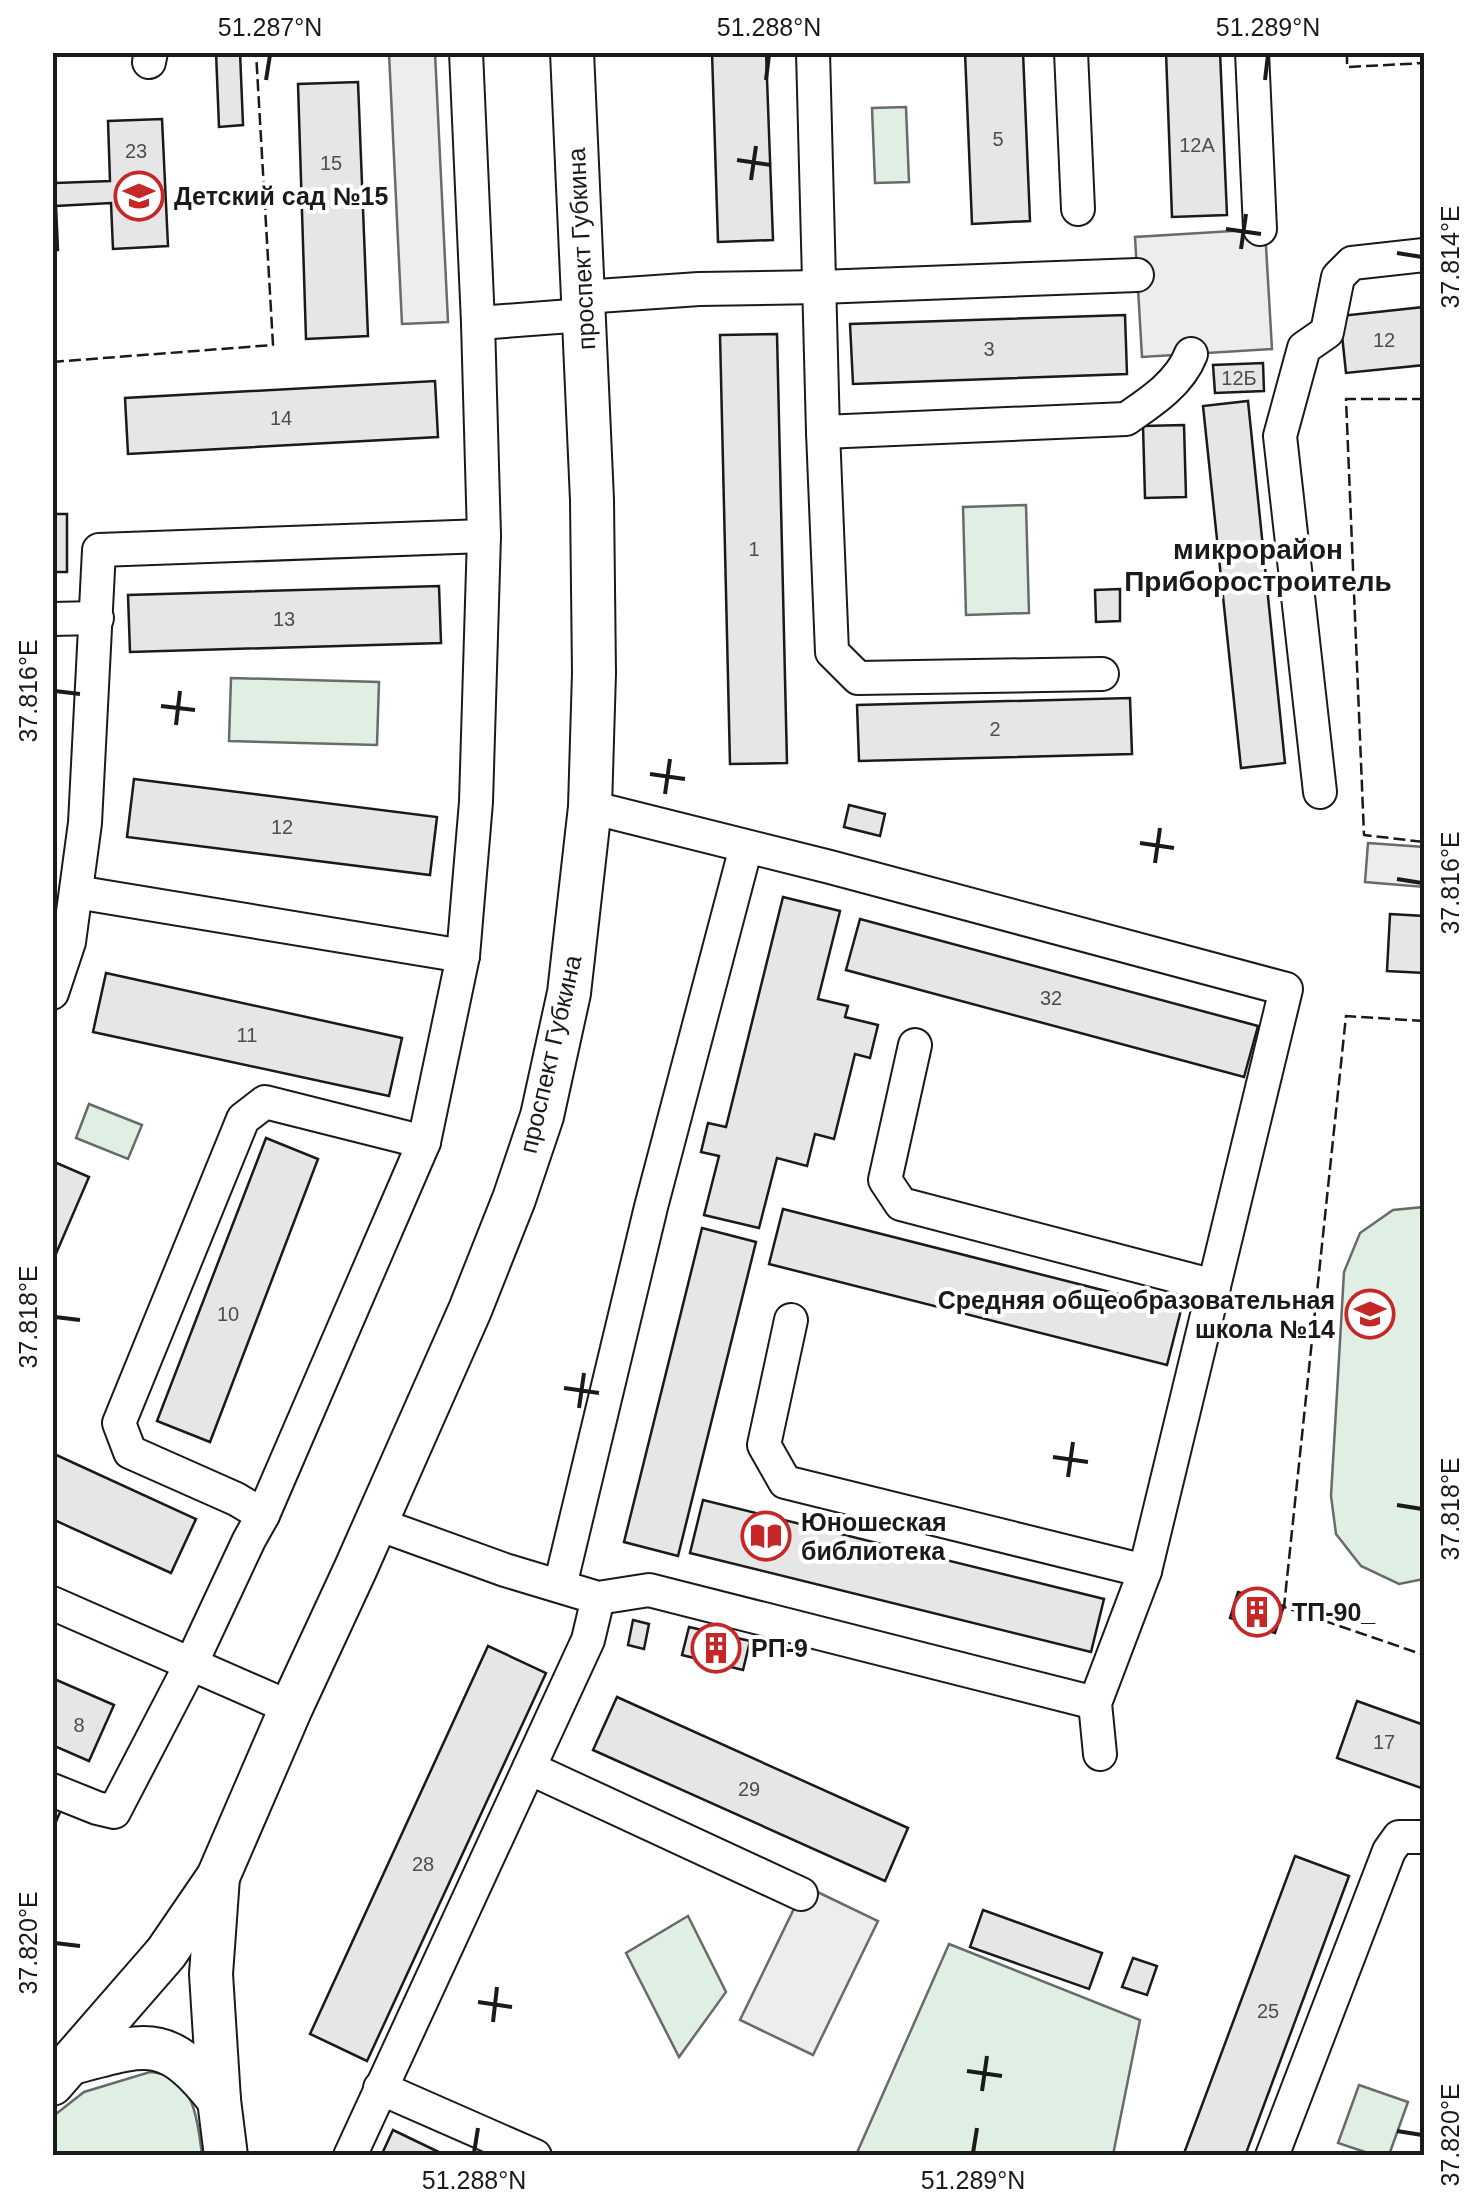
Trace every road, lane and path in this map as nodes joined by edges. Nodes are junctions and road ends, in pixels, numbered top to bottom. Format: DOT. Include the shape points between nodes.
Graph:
graph roads {
  1 [pos="466,52"];
  2 [pos="572,52"];
  3 [pos="813,52"];
  4 [pos="1071,52"];
  5 [pos="1252,52"];
  6 [pos="1078,209"];
  7 [pos="1260,229"];
  8 [pos="1424,255"];
  9 [pos="1138,275"];
  10 [pos="820,287"];
  11 [pos="584,306"];
  12 [pos="478,322"];
  13 [pos="1191,354"];
  14 [pos="823,432"];
  15 [pos="484,536"];
  16 [pos="97,618"];
  17 [pos="52,619"];
  18 [pos="1102,674"];
  19 [pos="1320,792"];
  20 [pos="590,807"];
  21 [pos="68,820"];
  22 [pos="746,847"];
  23 [pos="76,892"];
  24 [pos="462,956"];
  25 [pos="52,993"];
  26 [pos="915,1045"];
  27 [pos="424,1142"];
  28 [pos="1214,1286"];
  29 [pos="791,1320"];
  30 [pos="263,1515"];
  31 [pos="375,1523"];
  32 [pos="1146,1572"];
  33 [pos="560,1586"];
  34 [pos="598,1598"];
  35 [pos="52,1603"];
  36 [pos="192,1664"];
  37 [pos="1095,1703"];
  38 [pos="291,1708"];
  39 [pos="1100,1754"];
  40 [pos="529,1768"];
  41 [pos="52,1790"];
  42 [pos="1424,1838"];
  43 [pos="218,1877"];
  44 [pos="801,1894"];
  45 [pos="62,2074"];
  46 [pos="380,2088"];
  47 [pos="220,2100"];
  48 [pos="226,2156"];
  49 [pos="350,2156"];
  50 [pos="535,2156"];
  51 [pos="1272,2156"];
  1 -- 12 [label="lane"];
  2 -- 11 [label="main road, проспект Губкина"];
  3 -- 10 [label="lane"];
  4 -- 6 [label="lane"];
  5 -- 7 [label="lane"];
  8 -- 19 [label="lane" via="1352,263 1338,277 1327,332 1304,348 1280,436"];
  9 -- 10 [label="lane"];
  10 -- 11 [label="lane" via="699,289"];
  10 -- 14 [label="lane"];
  11 -- 12 [label="lane"];
  11 -- 20 [label="main road, проспект Губкина" via="594,635"];
  12 -- 15 [label="lane"];
  13 -- 14 [label="lane" via="1156,399 1126,418"];
  14 -- 18 [label="lane" via="832,652 858,678"];
  15 -- 16 [label="lane" via="99,550"];
  15 -- 24 [label="lane" via="476,802"];
  16 -- 17 [label="lane"];
  16 -- 21 [label="lane"];
  20 -- 22 [label="lane"];
  20 -- 31 [label="main road, проспект Губкина" via="569,993 542,1116 470,1310"];
  21 -- 23 [label="lane"];
  22 -- 28 [label="lane" via="1286,989"];
  22 -- 33 [label="lane"];
  23 -- 24 [label="lane"];
  23 -- 25 [label="lane"];
  24 -- 27 [label="lane"];
  26 -- 28 [label="lane" via="886,1180 900,1204"];
  27 -- 30 [label="lane"];
  27 -- 30 [label="lane" via="266,1102 242,1119 120,1423 130,1452"];
  28 -- 32 [label="lane"];
  29 -- 32 [label="lane" via="764,1444 785,1482"];
  30 -- 36 [label="lane"];
  31 -- 33 [label="lane"];
  31 -- 38 [label="main road, проспект Губкина"];
  32 -- 37 [label="lane"];
  33 -- 34 [label="lane"];
  34 -- 37 [label="lane" via="649,1590"];
  34 -- 40 [label="lane" via="588,1640"];
  35 -- 36 [label="lane"];
  36 -- 38 [label="lane"];
  36 -- 41 [label="lane" via="114,1812"];
  37 -- 39 [label="lane"];
  38 -- 43 [label="main road, проспект Губкина"];
  40 -- 44 [label="lane"];
  40 -- 46 [label="lane"];
  42 -- 51 [label="lane" via="1399,1837 1389,1851"];
  43 -- 45 [label="main road, проспект Губкина" via="166,1953"];
  43 -- 47 [label="main road" via="211,1974"];
  45 -- 47 [label="main road" via="130,2048 165,2050 198,2073"];
  46 -- 49 [label="lane"];
  46 -- 50 [label="lane"];
  47 -- 48 [label="main road"];
}
